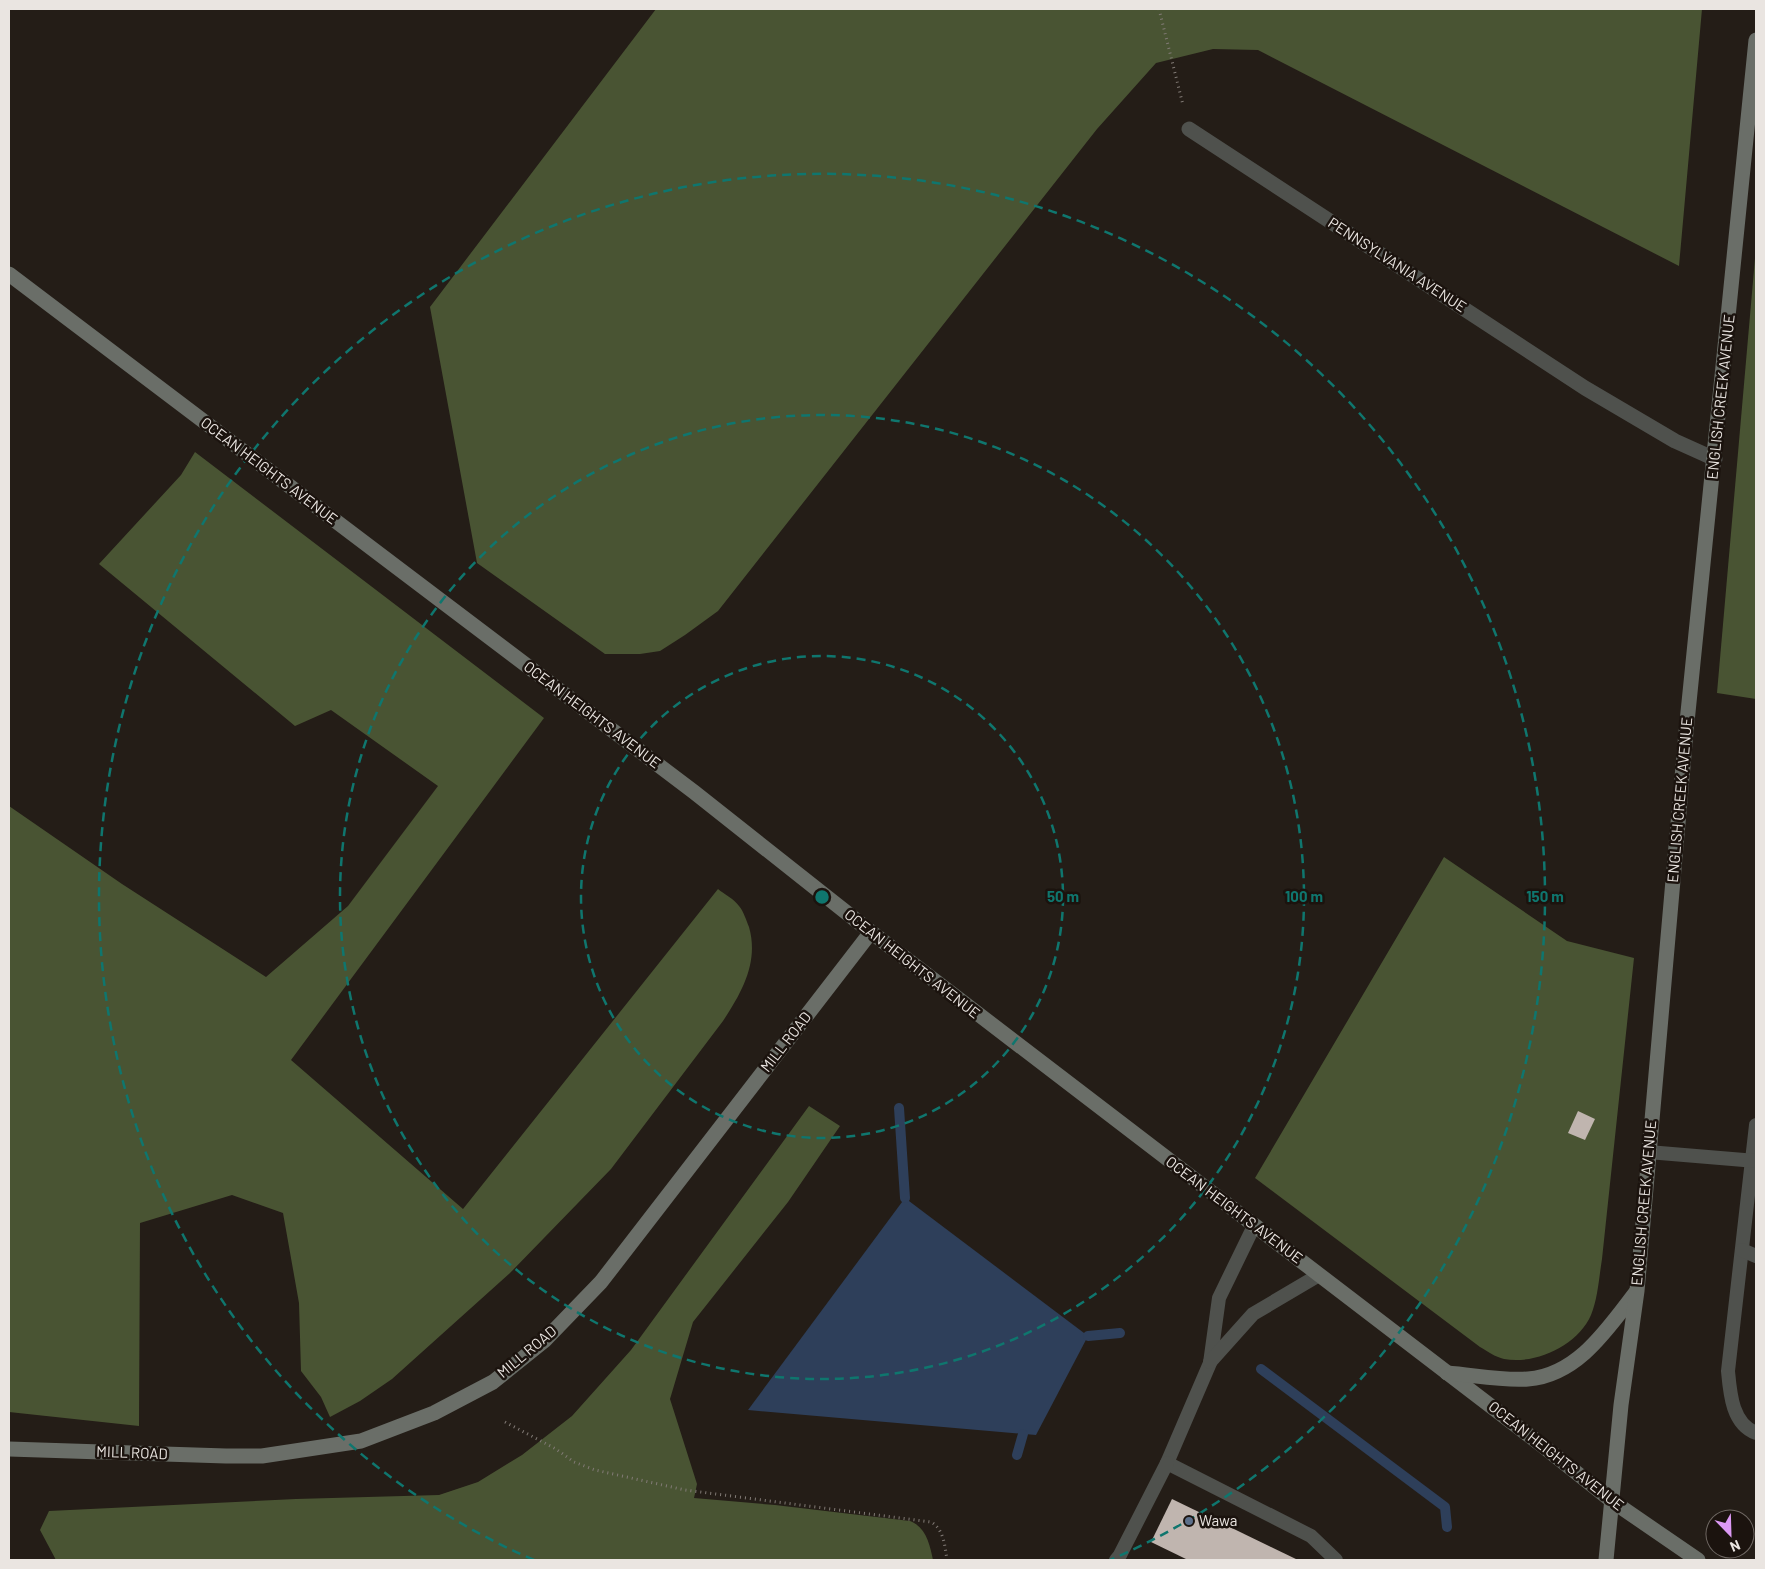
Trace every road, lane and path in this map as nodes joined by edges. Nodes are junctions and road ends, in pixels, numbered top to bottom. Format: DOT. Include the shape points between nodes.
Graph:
graph roads {
  1 [pos="1159,9"];
  2 [pos="1756,40"];
  3 [pos="1189,129"];
  4 [pos="9,274"];
  5 [pos="1715,459"];
  6 [pos="871,932"];
  7 [pos="1756,1124"];
  8 [pos="1648,1152"];
  9 [pos="1754,1161"];
  10 [pos="1254,1226"];
  11 [pos="1742,1250"];
  12 [pos="1756,1256"];
  13 [pos="1319,1275"];
  14 [pos="1637,1291"];
  15 [pos="1210,1363"];
  16 [pos="1447,1373"];
  17 [pos="505,1422"];
  18 [pos="1756,1433"];
  19 [pos="9,1449"];
  20 [pos="1167,1463"];
  21 [pos="1612,1501"];
  22 [pos="1122,1559"];
  23 [pos="947,1560"];
  24 [pos="1336,1560"];
  25 [pos="1606,1560"];
  26 [pos="1698,1560"];
  1 -- 3 [label="path"];
  2 -- 5 [label="main road, ENGLISH CREEK AVENUE"];
  3 -- 5 [label="street, PENNSYLVANIA AVENUE" via="1585,388 1675,441"];
  4 -- 6 [label="main road, OCEAN HEIGHTS AVENUE" via="694,792"];
  5 -- 8 [label="main road, ENGLISH CREEK AVENUE" via="1686,732"];
  6 -- 10 [label="main road, OCEAN HEIGHTS AVENUE"];
  6 -- 19 [label="main road, MILL ROAD" via="602,1282 544,1341 493,1382 434,1413 361,1441 262,1456"];
  7 -- 9 [label="lane"];
  8 -- 9 [label="lane"];
  8 -- 14 [label="main road, ENGLISH CREEK AVENUE"];
  9 -- 11 [label="lane"];
  10 -- 13 [label="main road, OCEAN HEIGHTS AVENUE"];
  10 -- 15 [label="lane" via="1220,1298"];
  11 -- 12 [label="lane"];
  11 -- 18 [label="lane" via="1728,1371 1737,1414 1749,1430"];
  13 -- 15 [label="lane" via="1253,1314"];
  13 -- 16 [label="main road, OCEAN HEIGHTS AVENUE"];
  14 -- 16 [label="main road" via="1595,1344 1560,1370 1529,1379"];
  14 -- 21 [label="main road, ENGLISH CREEK AVENUE" via="1620,1405"];
  15 -- 20 [label="lane"];
  16 -- 21 [label="main road, OCEAN HEIGHTS AVENUE"];
  17 -- 23 [label="path" via="556,1448 574,1462 595,1470 685,1490 931,1522 940,1531"];
  20 -- 22 [label="lane"];
  20 -- 24 [label="lane" via="1311,1536"];
  21 -- 25 [label="main road, ENGLISH CREEK AVENUE"];
  21 -- 26 [label="main road, OCEAN HEIGHTS AVENUE"];
}
